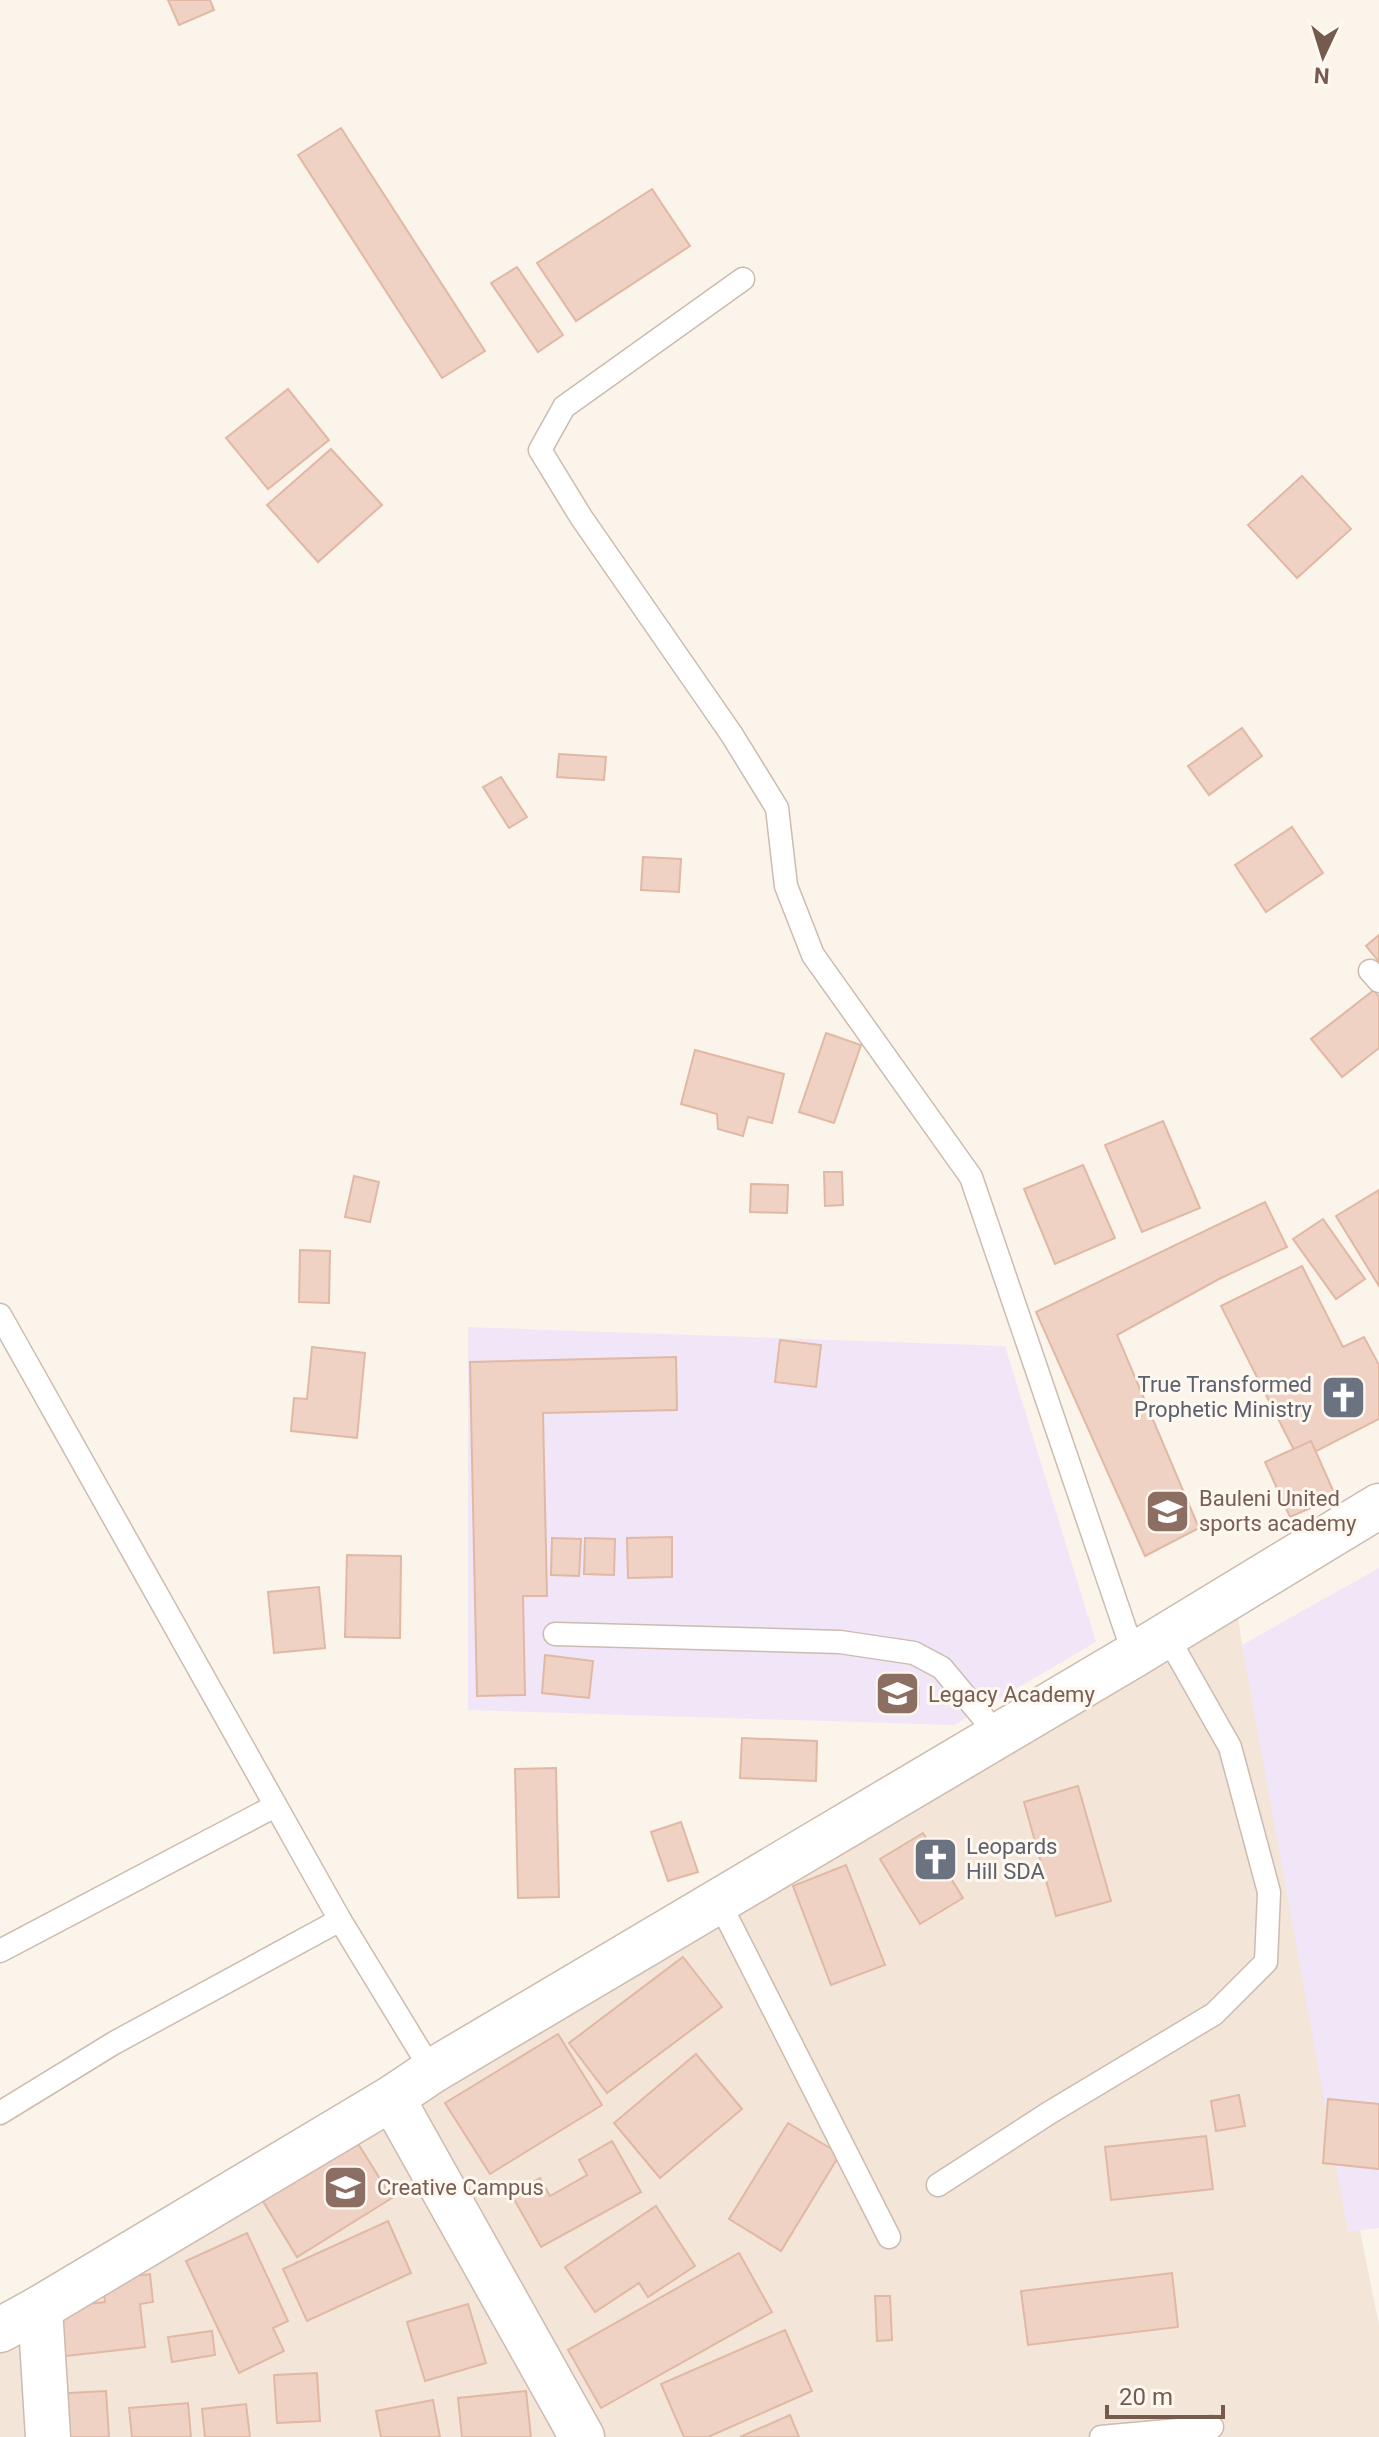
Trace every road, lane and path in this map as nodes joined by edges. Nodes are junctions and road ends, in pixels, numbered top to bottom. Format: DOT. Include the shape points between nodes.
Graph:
graph roads {
  1 [pos="743,279"];
  2 [pos="0,1315"];
  3 [pos="1379,1506"];
  4 [pos="555,1634"];
  5 [pos="1151,1645"];
  6 [pos="997,1734"];
  7 [pos="275,1806"];
  8 [pos="718,1900"];
  9 [pos="340,1920"];
  10 [pos="0,1951"];
  11 [pos="432,2071"];
  12 [pos="392,2098"];
  13 [pos="0,2113"];
  14 [pos="938,2185"];
  15 [pos="889,2237"];
  16 [pos="40,2308"];
  17 [pos="0,2330"];
  18 [pos="1212,2427"];
  19 [pos="48,2437"];
  20 [pos="582,2437"];
  21 [pos="1101,2437"];
  1 -- 5 [label="lane" via="564,407 540,450 777,808 786,886 813,955 971,1177"];
  2 -- 7 [label="lane"];
  3 -- 5 [label="street"];
  4 -- 6 [label="lane" via="840,1642 914,1653 942,1668"];
  5 -- 6 [label="street"];
  5 -- 14 [label="lane" via="1230,1747 1269,1892 1266,1962 1214,2014"];
  6 -- 8 [label="street"];
  7 -- 9 [label="lane"];
  7 -- 10 [label="lane"];
  8 -- 11 [label="street"];
  8 -- 15 [label="lane"];
  9 -- 11 [label="lane"];
  9 -- 13 [label="lane" via="114,2043"];
  11 -- 12 [label="street"];
  12 -- 16 [label="street"];
  12 -- 20 [label="street"];
  16 -- 17 [label="street"];
  16 -- 19 [label="street"];
  18 -- 21 [label="lane"];
}
